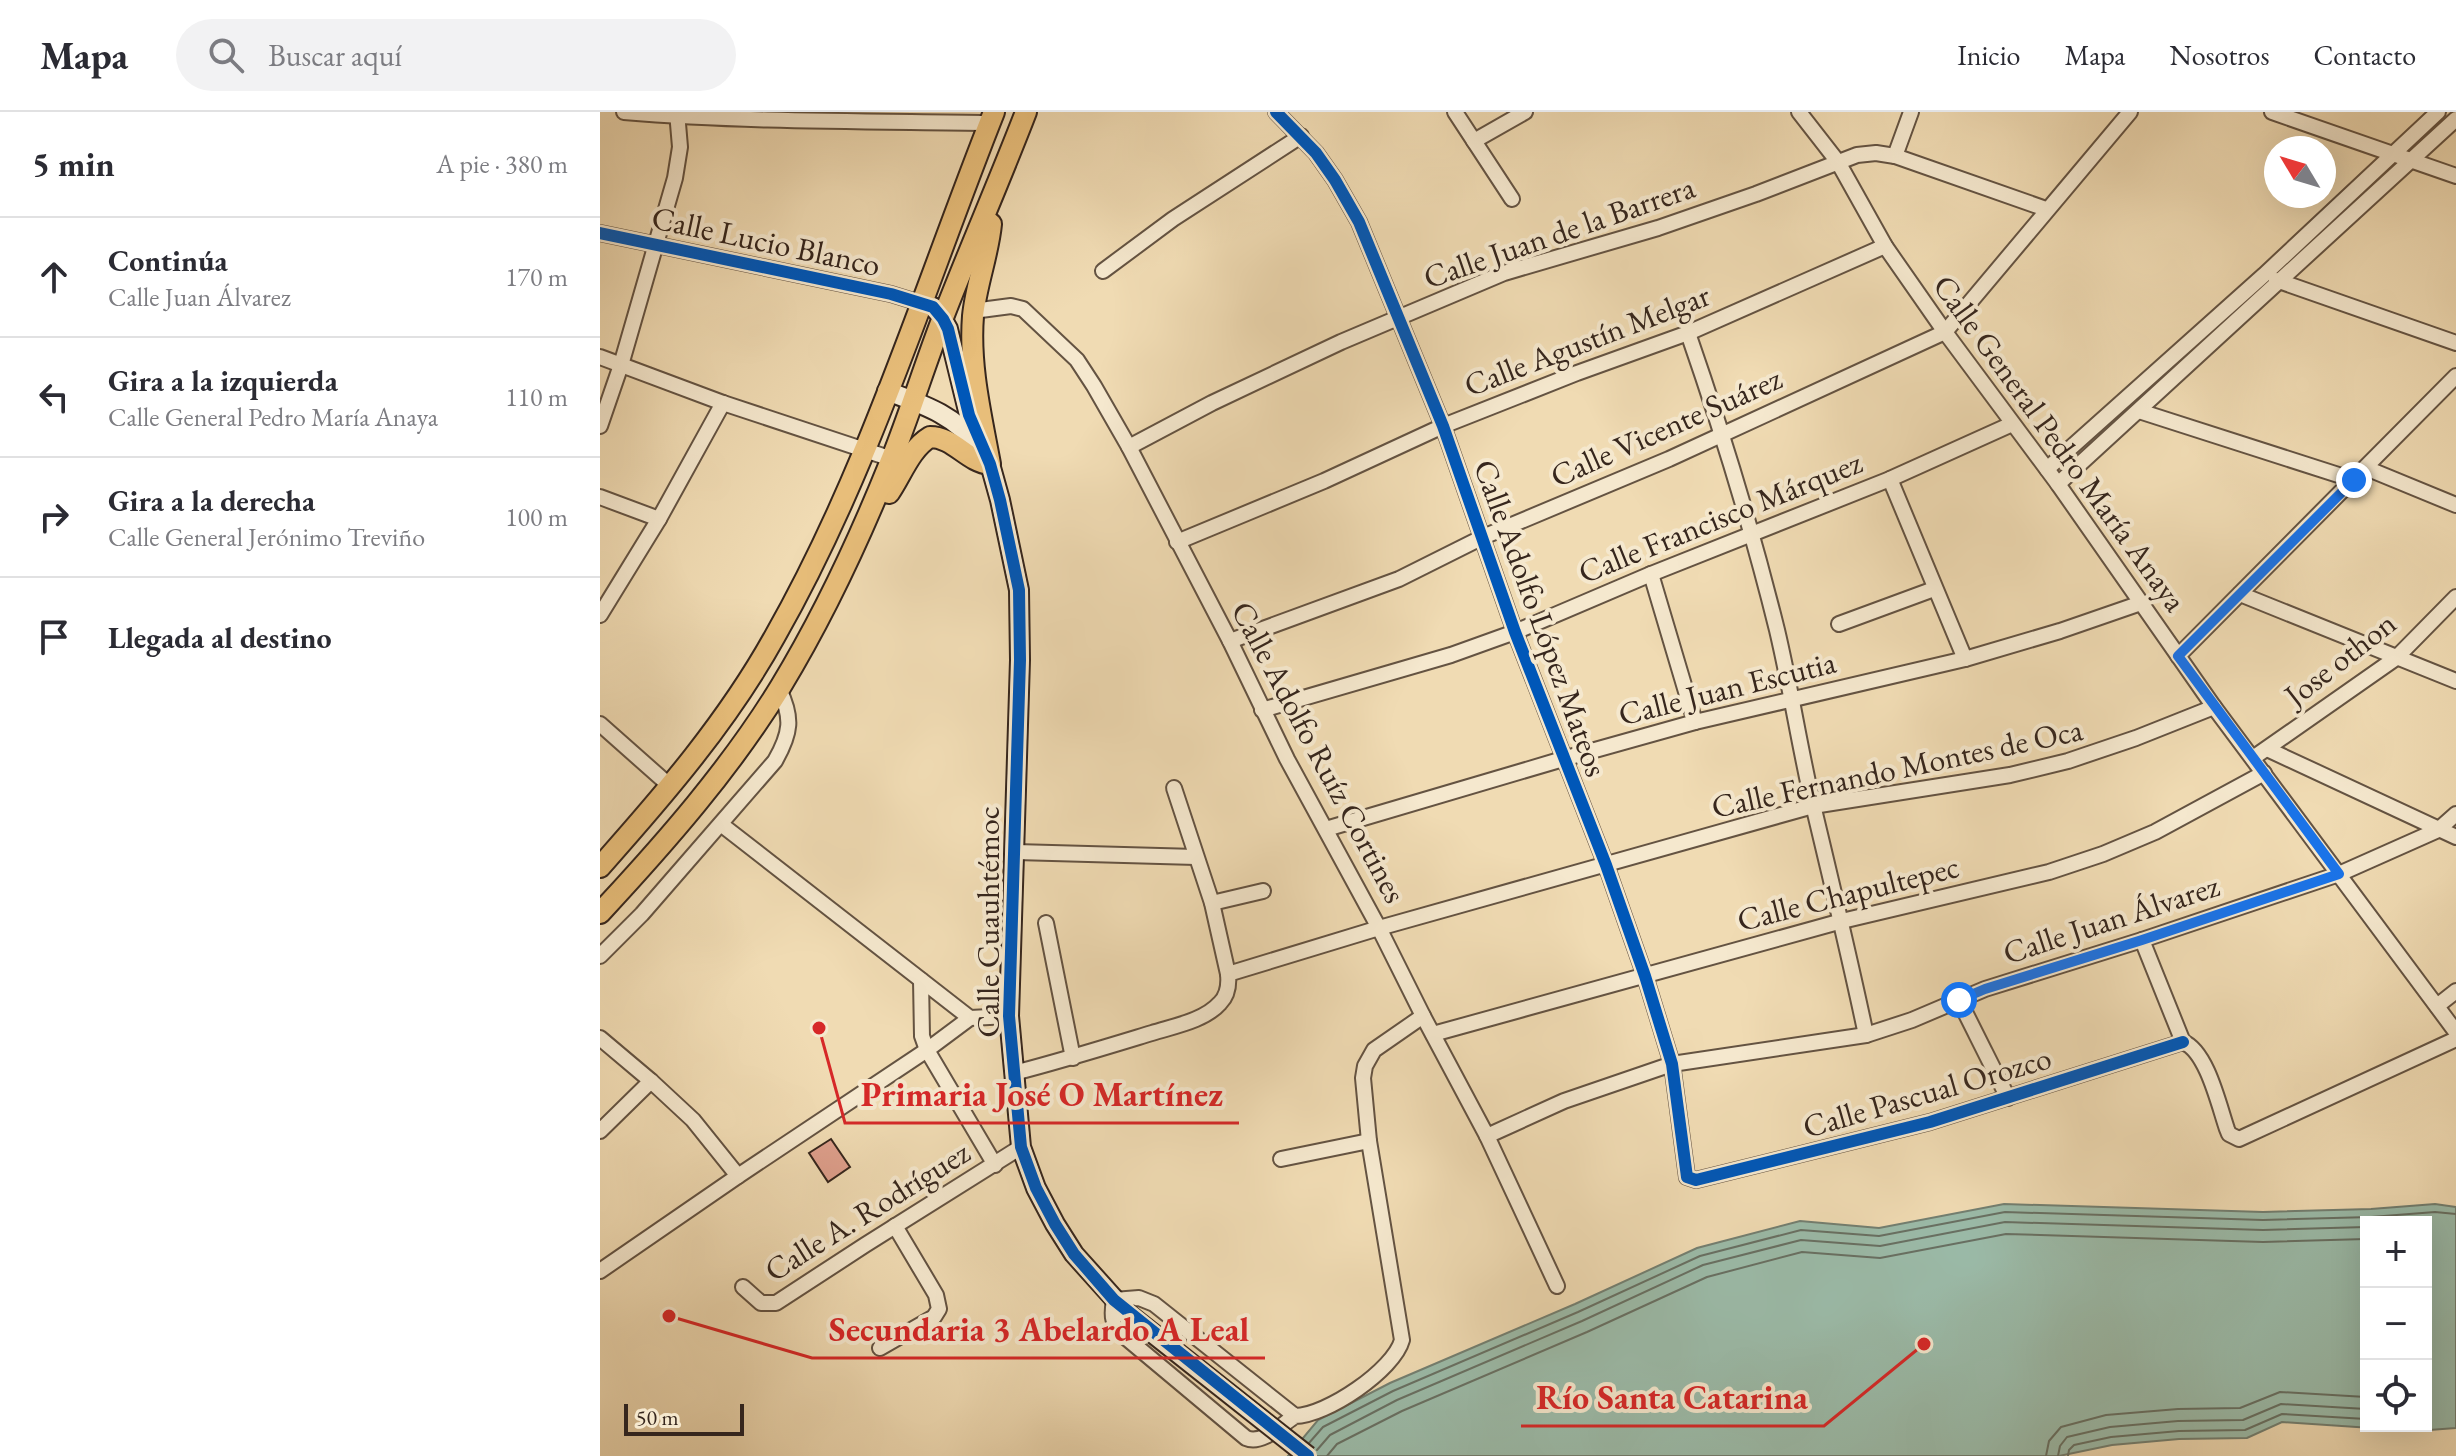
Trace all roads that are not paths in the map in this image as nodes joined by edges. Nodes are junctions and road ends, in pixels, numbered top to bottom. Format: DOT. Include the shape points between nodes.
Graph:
graph roads {
  1 [pos="624,112"];
  2 [pos="1026,112"];
  3 [pos="1455,112"];
  4 [pos="1525,112"];
  5 [pos="1799,112"];
  6 [pos="1911,112"];
  7 [pos="2130,112"];
  8 [pos="2272,112"];
  9 [pos="2438,112"];
  10 [pos="678,114"];
  11 [pos="1286,115"];
  12 [pos="992,117"];
  13 [pos="2456,119"];
  14 [pos="1301,136"];
  15 [pos="1474,141"];
  16 [pos="2393,153"];
  17 [pos="1895,156"];
  18 [pos="2412,160"];
  19 [pos="1838,162"];
  20 [pos="2456,176"];
  21 [pos="1512,199"];
  22 [pos="989,207"];
  23 [pos="2046,209"];
  24 [pos="600,233"];
  25 [pos="656,245"];
  26 [pos="1885,246"];
  27 [pos="1103,271"];
  28 [pos="2264,275"];
  29 [pos="2281,282"];
  30 [pos="920,303"];
  31 [pos="973,311"];
  32 [pos="1399,318"];
  33 [pos="943,319"];
  34 [pos="1945,332"];
  35 [pos="1688,333"];
  36 [pos="2456,343"];
  37 [pos="600,357"];
  38 [pos="621,365"];
  39 [pos="2456,376"];
  40 [pos="887,391"];
  41 [pos="912,401"];
  42 [pos="723,403"];
  43 [pos="2139,411"];
  44 [pos="2012,424"];
  45 [pos="600,426"];
  46 [pos="1443,426"];
  47 [pos="1723,435"];
  48 [pos="1129,447"];
  49 [pos="864,450"];
  50 [pos="892,459"];
  51 [pos="990,464"];
  52 [pos="2366,468"];
  53 [pos="2047,469"];
  54 [pos="1890,479"];
  55 [pos="2354,480"];
  56 [pos="2058,484"];
  57 [pos="600,497"];
  58 [pos="2456,505"];
  59 [pos="870,513"];
  60 [pos="659,519"];
  61 [pos="1752,534"];
  62 [pos="1483,537"];
  63 [pos="1177,542"];
  64 [pos="1651,574"];
  65 [pos="1934,589"];
  66 [pos="2240,594"];
  67 [pos="2456,597"];
  68 [pos="2141,603"];
  69 [pos="600,615"];
  70 [pos="1839,624"];
  71 [pos="1515,632"];
  72 [pos="1230,641"];
  73 [pos="2178,656"];
  74 [pos="2396,658"];
  75 [pos="1965,659"];
  76 [pos="2456,681"];
  77 [pos="779,689"];
  78 [pos="1792,699"];
  79 [pos="2214,707"];
  80 [pos="1262,710"];
  81 [pos="1695,722"];
  82 [pos="600,724"];
  83 [pos="2267,749"];
  84 [pos="2253,758"];
  85 [pos="1563,759"];
  86 [pos="2264,773"];
  87 [pos="670,786"];
  88 [pos="1174,788"];
  89 [pos="1813,806"];
  90 [pos="2456,814"];
  91 [pos="722,825"];
  92 [pos="1326,829"];
  93 [pos="2438,830"];
  94 [pos="2456,837"];
  95 [pos="1013,852"];
  96 [pos="1196,857"];
  97 [pos="1606,865"];
  98 [pos="600,867"];
  99 [pos="2339,874"];
  100 [pos="1263,891"];
  101 [pos="1212,903"];
  102 [pos="600,913"];
  103 [pos="1842,921"];
  104 [pos="1046,923"];
  105 [pos="1379,928"];
  106 [pos="2142,940"];
  107 [pos="600,956"];
  108 [pos="1228,974"];
  109 [pos="1645,976"];
  110 [pos="921,980"];
  111 [pos="2456,991"];
  112 [pos="1959,1000"];
  113 [pos="2437,1006"];
  114 [pos="1009,1016"];
  115 [pos="1423,1016"];
  116 [pos="970,1018"];
  117 [pos="2456,1032"];
  118 [pos="1433,1034"];
  119 [pos="1866,1035"];
  120 [pos="600,1038"];
  121 [pos="2456,1039"];
  122 [pos="2183,1042"];
  123 [pos="927,1050"];
  124 [pos="1073,1058"];
  125 [pos="1672,1064"];
  126 [pos="1014,1073"];
  127 [pos="651,1081"];
  128 [pos="2008,1098"];
  129 [pos="600,1131"];
  130 [pos="1487,1136"];
  131 [pos="1369,1141"];
  132 [pos="1021,1147"];
  133 [pos="1281,1159"];
  134 [pos="995,1165"];
  135 [pos="1685,1173"];
  136 [pos="738,1176"];
  137 [pos="895,1226"];
  138 [pos="600,1271"];
  139 [pos="1557,1286"];
  140 [pos="743,1287"];
  141 [pos="1120,1306"];
  142 [pos="880,1348"];
  143 [pos="1295,1416"];
  144 [pos="1308,1456"];
  1 -- 10 [label="street"];
  2 -- 22 [label="main road"];
  3 -- 15 [label="street"];
  4 -- 15 [label="street"];
  5 -- 19 [label="street, Calle General Pedro María Anaya"];
  6 -- 17 [label="street"];
  7 -- 23 [label="street"];
  8 -- 16 [label="street"];
  9 -- 16 [label="street"];
  10 -- 12 [label="street" via="835,122"];
  10 -- 25 [label="street" via="675,178"];
  11 -- 14 [label="street, Calle Adolfo López Mateos"];
  12 -- 30 [label="main road"];
  13 -- 18 [label="street"];
  14 -- 27 [label="street"];
  14 -- 32 [label="street, Calle Adolfo López Mateos" via="1359,222"];
  15 -- 21 [label="street"];
  16 -- 18 [label="street"];
  16 -- 28 [label="street"];
  17 -- 19 [label="street, Calle Juan de la Barrera" via="1876,153"];
  17 -- 23 [label="street, Calle Juan de la Barrera"];
  18 -- 20 [label="street"];
  18 -- 29 [label="street"];
  19 -- 26 [label="street, Calle General Pedro María Anaya"];
  19 -- 32 [label="street, Calle Juan de la Barrera" via="1658,228 1504,273"];
  22 -- 31 [label="main road" via="990,234"];
  22 -- 33 [label="main road"];
  23 -- 34 [label="street"];
  24 -- 25 [label="street, Calle Lucio Blanco"];
  25 -- 30 [label="street, Calle Lucio Blanco"];
  25 -- 38 [label="street"];
  26 -- 34 [label="street, Calle General Pedro María Anaya"];
  26 -- 35 [label="street, Calle Agustín Melgar"];
  28 -- 29 [label="street"];
  28 -- 53 [label="street"];
  29 -- 36 [label="street"];
  29 -- 43 [label="street"];
  30 -- 33 [label="street" via="933,307"];
  30 -- 40 [label="main road"];
  31 -- 48 [label="street, Calle Adolfo Ruíz Cortines" via="1011,306 1029,314 1077,360"];
  31 -- 51 [label="main road" via="973,375"];
  32 -- 46 [label="street, Calle Adolfo López Mateos"];
  32 -- 48 [label="street, Calle Juan de la Barrera" via="1226,396"];
  33 -- 41 [label="main road"];
  33 -- 51 [label="street" via="969,415"];
  34 -- 44 [label="street, Calle General Pedro María Anaya"];
  34 -- 47 [label="street, Calle Vicente Suárez"];
  35 -- 46 [label="street, Calle Agustín Melgar"];
  35 -- 47 [label="street"];
  37 -- 38 [label="street"];
  38 -- 42 [label="street"];
  38 -- 45 [label="street"];
  39 -- 52 [label="street"];
  40 -- 41 [label="street"];
  40 -- 49 [label="main road"];
  41 -- 50 [label="main road"];
  41 -- 51 [label="street" via="958,425"];
  42 -- 49 [label="street"];
  42 -- 60 [label="street"];
  43 -- 55 [label="street"];
  43 -- 56 [label="street"];
  44 -- 53 [label="street, Calle General Pedro María Anaya"];
  44 -- 54 [label="street, Calle Francisco Márquez"];
  46 -- 62 [label="street, Calle Adolfo López Mateos"];
  46 -- 63 [label="street, Calle Agustín Melgar"];
  47 -- 61 [label="street"];
  47 -- 62 [label="street, Calle Vicente Suárez"];
  48 -- 63 [label="street, Calle Adolfo Ruíz Cortines"];
  49 -- 50 [label="street"];
  49 -- 87 [label="main road" via="775,637"];
  50 -- 59 [label="main road"];
  51 -- 59 [label="main road" via="930,437"];
  51 -- 95 [label="street, Calle Cuauhtémoc" via="1019,590"];
  52 -- 55 [label="street"];
  52 -- 58 [label="street"];
  53 -- 56 [label="street, Calle General Pedro María Anaya"];
  54 -- 61 [label="street, Calle Francisco Márquez"];
  54 -- 65 [label="street"];
  55 -- 66 [label="street"];
  56 -- 68 [label="street, Calle General Pedro María Anaya"];
  57 -- 60 [label="street"];
  59 -- 77 [label="main road"];
  60 -- 69 [label="street"];
  61 -- 64 [label="street, Calle Francisco Márquez"];
  61 -- 78 [label="street"];
  62 -- 71 [label="street, Calle Adolfo López Mateos"];
  62 -- 72 [label="street, Calle Vicente Suárez" via="1399,579"];
  63 -- 72 [label="street, Calle Adolfo Ruíz Cortines"];
  64 -- 71 [label="street, Calle Francisco Márquez"];
  64 -- 81 [label="street"];
  65 -- 70 [label="street"];
  65 -- 75 [label="street"];
  66 -- 73 [label="street"];
  66 -- 74 [label="street"];
  67 -- 74 [label="street, Jose othon"];
  68 -- 73 [label="street, Calle General Pedro María Anaya"];
  68 -- 75 [label="street, Calle Juan Escutia"];
  71 -- 80 [label="street, Calle Francisco Márquez"];
  71 -- 85 [label="street, Calle Adolfo López Mateos"];
  72 -- 80 [label="street, Calle Adolfo Ruíz Cortines"];
  73 -- 79 [label="street, Calle General Pedro María Anaya"];
  74 -- 76 [label="street"];
  74 -- 83 [label="street, Jose othon"];
  75 -- 78 [label="street, Calle Juan Escutia"];
  77 -- 91 [label="street" via="790,719 784,746"];
  77 -- 102 [label="main road" via="695,804"];
  78 -- 81 [label="street, Calle Juan Escutia"];
  78 -- 89 [label="street"];
  79 -- 84 [label="street, Calle General Pedro María Anaya"];
  79 -- 89 [label="street, Calle Fernando Montes de Oca" via="2068,761"];
  80 -- 92 [label="street, Calle Adolfo Ruíz Cortines"];
  81 -- 85 [label="street, Calle Juan Escutia"];
  82 -- 87 [label="street"];
  83 -- 84 [label="street, Jose othon"];
  83 -- 93 [label="street"];
  84 -- 86 [label="street, Calle General Pedro María Anaya"];
  85 -- 92 [label="street, Calle Juan Escutia"];
  85 -- 97 [label="street, Calle Adolfo López Mateos"];
  86 -- 99 [label="street, Calle General Pedro María Anaya"];
  86 -- 103 [label="street, Calle Chapultepec" via="2103,854"];
  87 -- 98 [label="main road"];
  88 -- 96 [label="street"];
  89 -- 97 [label="street, Calle Fernando Montes de Oca"];
  89 -- 103 [label="street"];
  90 -- 93 [label="street, Calle Juan Álvarez"];
  91 -- 107 [label="street"];
  91 -- 110 [label="street"];
  92 -- 105 [label="street, Calle Adolfo Ruíz Cortines"];
  93 -- 94 [label="street"];
  93 -- 99 [label="street, Calle Juan Álvarez"];
  95 -- 96 [label="street"];
  95 -- 114 [label="street, Calle Cuauhtémoc"];
  96 -- 101 [label="street"];
  97 -- 105 [label="street, Calle Fernando Montes de Oca"];
  97 -- 109 [label="street, Calle Adolfo López Mateos"];
  99 -- 106 [label="street, Calle Juan Álvarez"];
  99 -- 113 [label="street, Calle General Pedro María Anaya"];
  100 -- 101 [label="street"];
  101 -- 108 [label="street"];
  103 -- 109 [label="street, Calle Chapultepec"];
  103 -- 119 [label="street"];
  104 -- 124 [label="street"];
  105 -- 108 [label="street, Calle Fernando Montes de Oca"];
  105 -- 115 [label="street, Calle Adolfo Ruíz Cortines"];
  106 -- 112 [label="street, Calle Juan Álvarez"];
  106 -- 122 [label="street"];
  108 -- 124 [label="street" via="1226,994 1208,1013"];
  109 -- 118 [label="street, Calle Chapultepec"];
  109 -- 125 [label="street, Calle Adolfo López Mateos"];
  110 -- 116 [label="street"];
  110 -- 123 [label="street"];
  111 -- 113 [label="street"];
  112 -- 119 [label="street, Calle Juan Álvarez"];
  112 -- 128 [label="street"];
  113 -- 117 [label="street, Calle General Pedro María Anaya"];
  114 -- 116 [label="street"];
  114 -- 126 [label="street, Calle Cuauhtémoc"];
  115 -- 118 [label="street, Calle Adolfo Ruíz Cortines"];
  115 -- 131 [label="street" via="1380,1044 1365,1066"];
  116 -- 123 [label="street"];
  118 -- 130 [label="street, Calle Adolfo Ruíz Cortines"];
  119 -- 125 [label="street, Calle Juan Álvarez"];
  120 -- 127 [label="street"];
  121 -- 122 [label="street" via="2239,1139 2229,1134 2203,1063"];
  122 -- 128 [label="street, Calle Pascual Orozco"];
  123 -- 134 [label="street"];
  123 -- 136 [label="street"];
  124 -- 126 [label="street"];
  125 -- 130 [label="street, Calle Juan Álvarez" via="1564,1101"];
  125 -- 135 [label="street, Calle Adolfo López Mateos"];
  126 -- 132 [label="street, Calle Cuauhtémoc"];
  127 -- 129 [label="street"];
  127 -- 136 [label="street" via="710,1138"];
  128 -- 135 [label="street, Calle Pascual Orozco" via="1696,1180"];
  130 -- 139 [label="street, Calle Adolfo Ruíz Cortines"];
  131 -- 133 [label="street"];
  131 -- 143 [label="street" via="1402,1343 1362,1387 1313,1413"];
  132 -- 134 [label="street, Calle A. Rodríguez"];
  132 -- 141 [label="street, Calle Cuauhtémoc" via="1055,1224"];
  134 -- 137 [label="street, Calle A. Rodríguez"];
  136 -- 138 [label="street"];
  137 -- 140 [label="street, Calle A. Rodríguez" via="776,1303 761,1303"];
  137 -- 142 [label="street" via="939,1309"];
  141 -- 143 [label="street" via="1139,1298 1154,1304"];
  141 -- 143 [label="street" via="1111,1318 1114,1326 1246,1438 1260,1439"];
  141 -- 144 [label="street, Calle Cuauhtémoc, bridge"];
}
